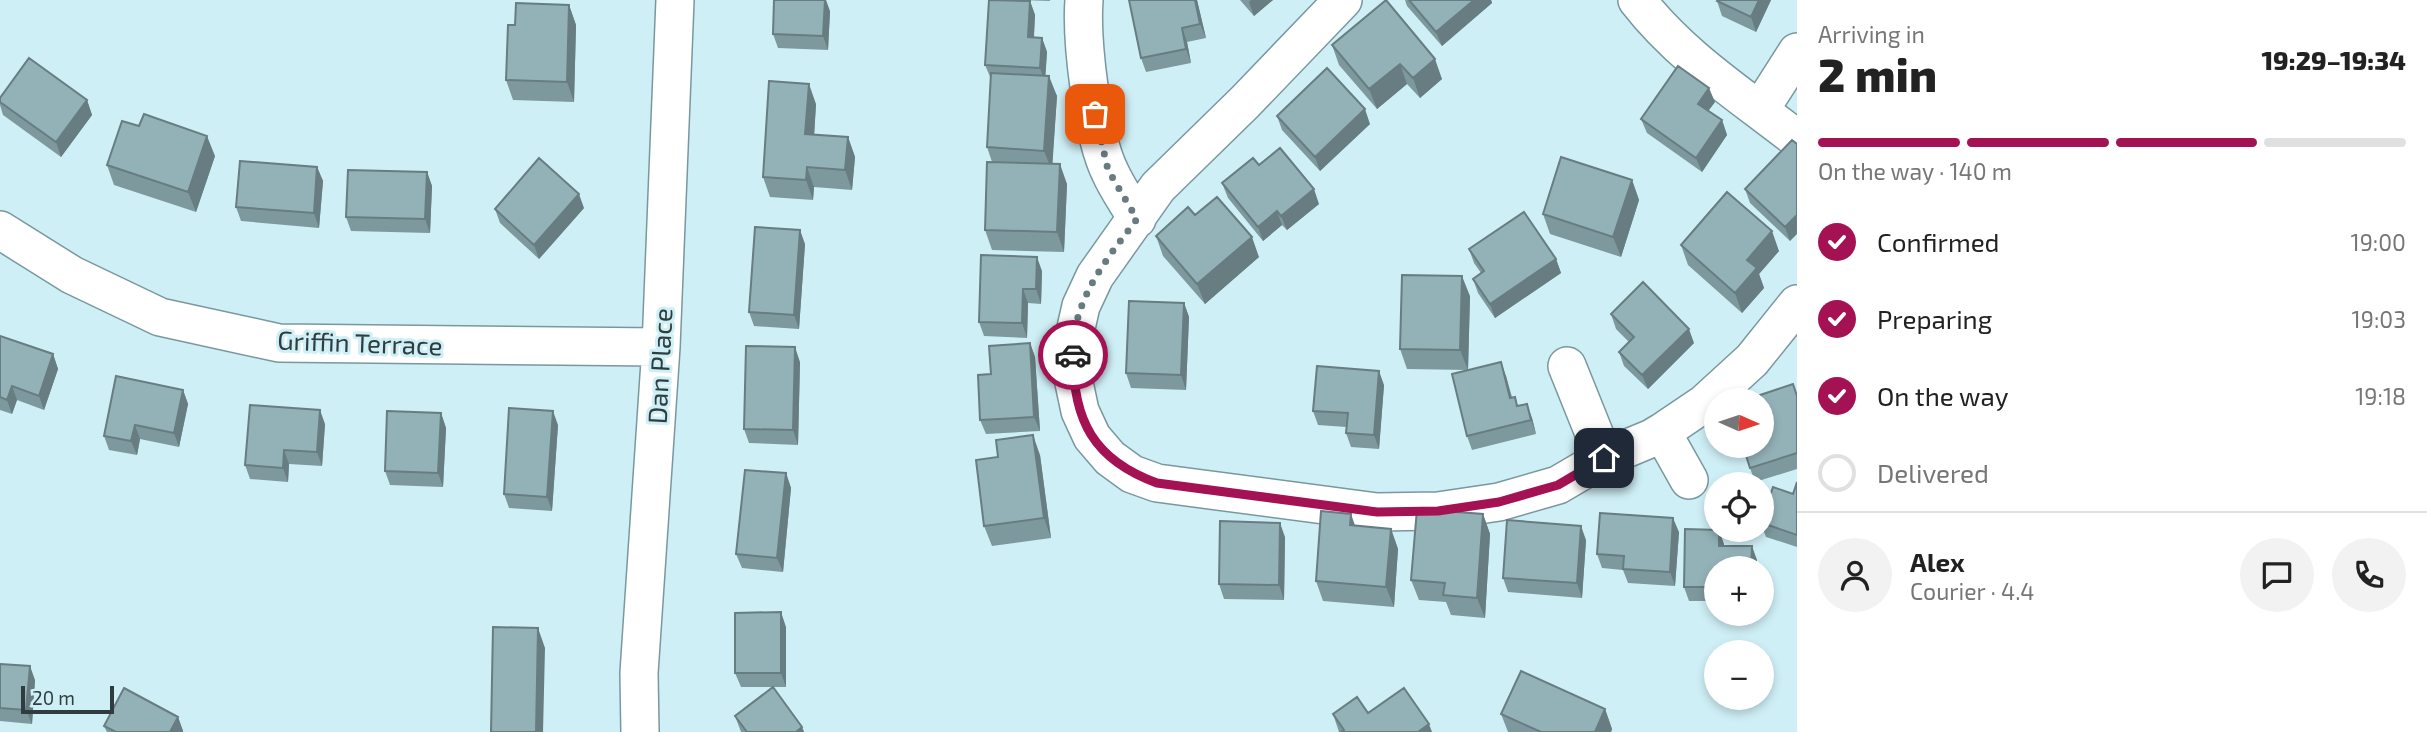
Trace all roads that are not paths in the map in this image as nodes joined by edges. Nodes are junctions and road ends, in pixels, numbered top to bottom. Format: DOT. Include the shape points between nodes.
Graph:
graph roads {
  1 [pos="675,0"];
  2 [pos="1084,0"];
  3 [pos="1343,0"];
  4 [pos="1637,0"];
  5 [pos="1797,52"];
  6 [pos="1760,110"];
  7 [pos="1797,139"];
  8 [pos="1137,219"];
  9 [pos="0,230"];
  10 [pos="1795,312"];
  11 [pos="661,348"];
  12 [pos="1567,366"];
  13 [pos="1662,432"];
  14 [pos="1604,458"];
  15 [pos="1689,480"];
  16 [pos="640,732"];
  1 -- 11 [label="street, Dan Place"];
  2 -- 8 [label="street" via="1088,77 1098,132 1108,170"];
  3 -- 8 [label="street" via="1158,187"];
  4 -- 6 [label="street" via="1695,62"];
  5 -- 6 [label="street"];
  6 -- 7 [label="street"];
  8 -- 14 [label="street" via="1095,275 1073,341 1073,378 1080,411 1092,437 1132,474 1157,483 1377,512 1438,511 1499,502 1558,485"];
  9 -- 11 [label="street, Griffin Terrace" via="72,275 160,317 279,343"];
  10 -- 13 [label="street" via="1705,403"];
  11 -- 16 [label="street, Dan Place" via="639,673"];
  12 -- 14 [label="street"];
  13 -- 14 [label="street"];
  13 -- 15 [label="street"];
}
